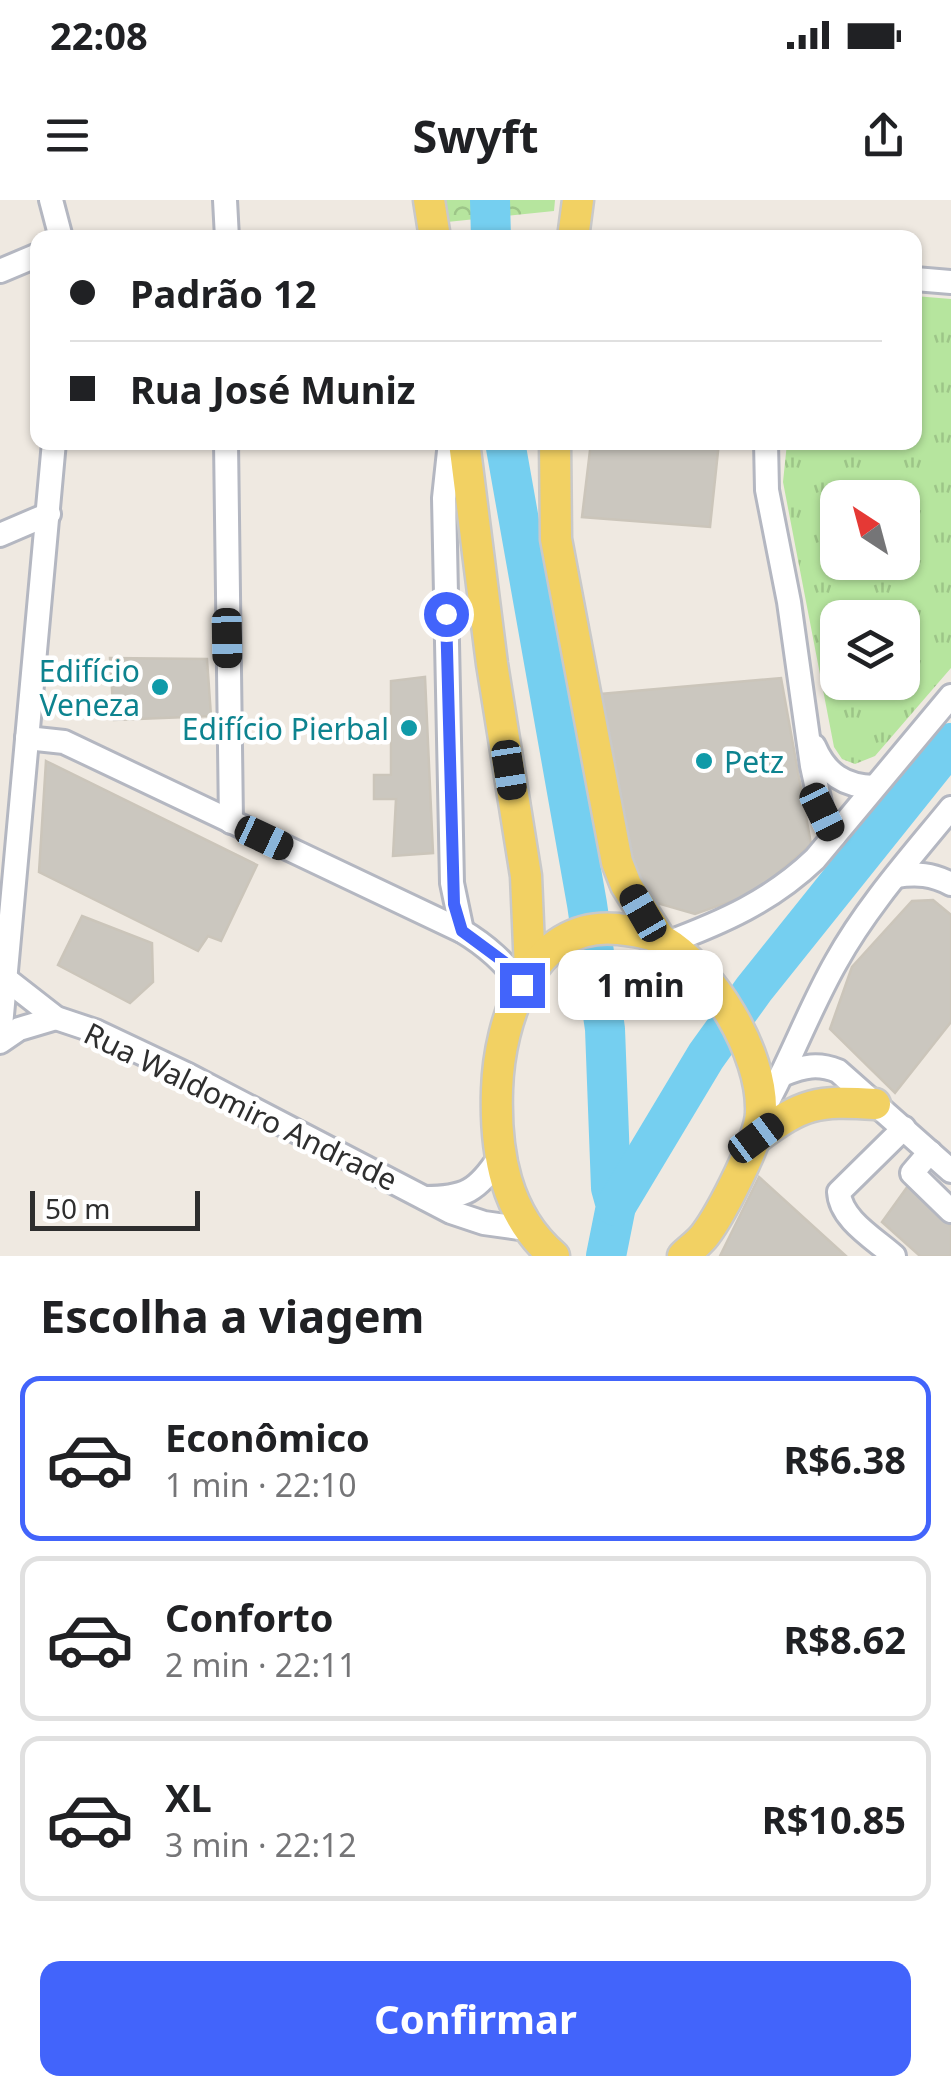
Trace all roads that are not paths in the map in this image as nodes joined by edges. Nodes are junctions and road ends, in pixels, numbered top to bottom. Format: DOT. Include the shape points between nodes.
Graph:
graph roads {
  1 [pos="51,200"];
  2 [pos="225,200"];
  3 [pos="429,200"];
  4 [pos="578,200"];
  5 [pos="59,230"];
  6 [pos="227,230"];
  7 [pos="434,230"];
  8 [pos="574,230"];
  9 [pos="30,258"];
  10 [pos="0,271"];
  11 [pos="922,280"];
  12 [pos="951,282"];
  13 [pos="53,450"];
  14 [pos="226,450"];
  15 [pos="449,450"];
  16 [pos="465,450"];
  17 [pos="555,450"];
  18 [pos="766,450"];
  19 [pos="49,514"];
  20 [pos="0,535"];
  21 [pos="951,696"];
  22 [pos="809,734"];
  23 [pos="26,738"];
  24 [pos="22,785"];
  25 [pos="874,787"];
  26 [pos="0,798"];
  27 [pos="951,808"];
  28 [pos="231,822"];
  29 [pos="834,836"];
  30 [pos="896,876"];
  31 [pos="951,884"];
  32 [pos="462,931"];
  33 [pos="663,940"];
  34 [pos="526,978"];
  35 [pos="6,979"];
  36 [pos="56,1018"];
  37 [pos="0,1040"];
  38 [pos="784,1074"];
  39 [pos="875,1104"];
  40 [pos="759,1126"];
  41 [pos="904,1128"];
  42 [pos="930,1152"];
  43 [pos="499,1158"];
  44 [pos="951,1171"];
  45 [pos="425,1198"];
  46 [pos="951,1211"];
  47 [pos="539,1245"];
  48 [pos="700,1245"];
  49 [pos="683,1256"];
  50 [pos="894,1256"];
  1 -- 5 [label="street"];
  2 -- 6 [label="street"];
  3 -- 7 [label="main road"];
  4 -- 8 [label="main road"];
  9 -- 10 [label="street"];
  11 -- 12 [label="street"];
  13 -- 19 [label="street"];
  14 -- 28 [label="street"];
  15 -- 32 [label="street" via="444,498 452,883"];
  16 -- 34 [label="main road" via="526,876"];
  17 -- 33 [label="main road" via="556,538 617,862"];
  18 -- 22 [label="street" via="767,490"];
  19 -- 20 [label="street"];
  19 -- 23 [label="street"];
  21 -- 25 [label="street"];
  22 -- 25 [label="street" via="839,780"];
  22 -- 29 [label="street" via="816,792"];
  23 -- 24 [label="street"];
  23 -- 28 [label="street" via="64,742"];
  24 -- 26 [label="street"];
  24 -- 35 [label="street"];
  25 -- 29 [label="street"];
  27 -- 30 [label="street"];
  28 -- 32 [label="street"];
  29 -- 33 [label="street" via="770,898"];
  30 -- 31 [label="street" via="936,876"];
  30 -- 38 [label="street" via="835,963"];
  32 -- 34 [label="street"];
  33 -- 34 [label="main road" via="612,928 572,937 554,945"];
  33 -- 40 [label="main road" via="721,999 751,1055"];
  34 -- 43 [label="main road" via="502,1048"];
  35 -- 36 [label="street, Rua Waldomiro Andrade"];
  35 -- 37 [label="street"];
  36 -- 37 [label="street, Rua Waldomiro Andrade"];
  36 -- 45 [label="street, Rua Waldomiro Andrade" via="188,1076"];
  38 -- 39 [label="street" via="822,1065"];
  38 -- 40 [label="street"];
  39 -- 40 [label="main road" via="806,1106"];
  39 -- 41 [label="street"];
  40 -- 48 [label="main road"];
  41 -- 42 [label="street"];
  41 -- 50 [label="street" via="839,1192 840,1206"];
  42 -- 44 [label="street"];
  42 -- 46 [label="street" via="912,1173"];
  43 -- 45 [label="street, Rua Waldomiro Andrade" via="485,1180 464,1194"];
  43 -- 47 [label="main road"];
  45 -- 47 [label="street, Rua Waldomiro Andrade"];
  48 -- 49 [label="main road"];
}
